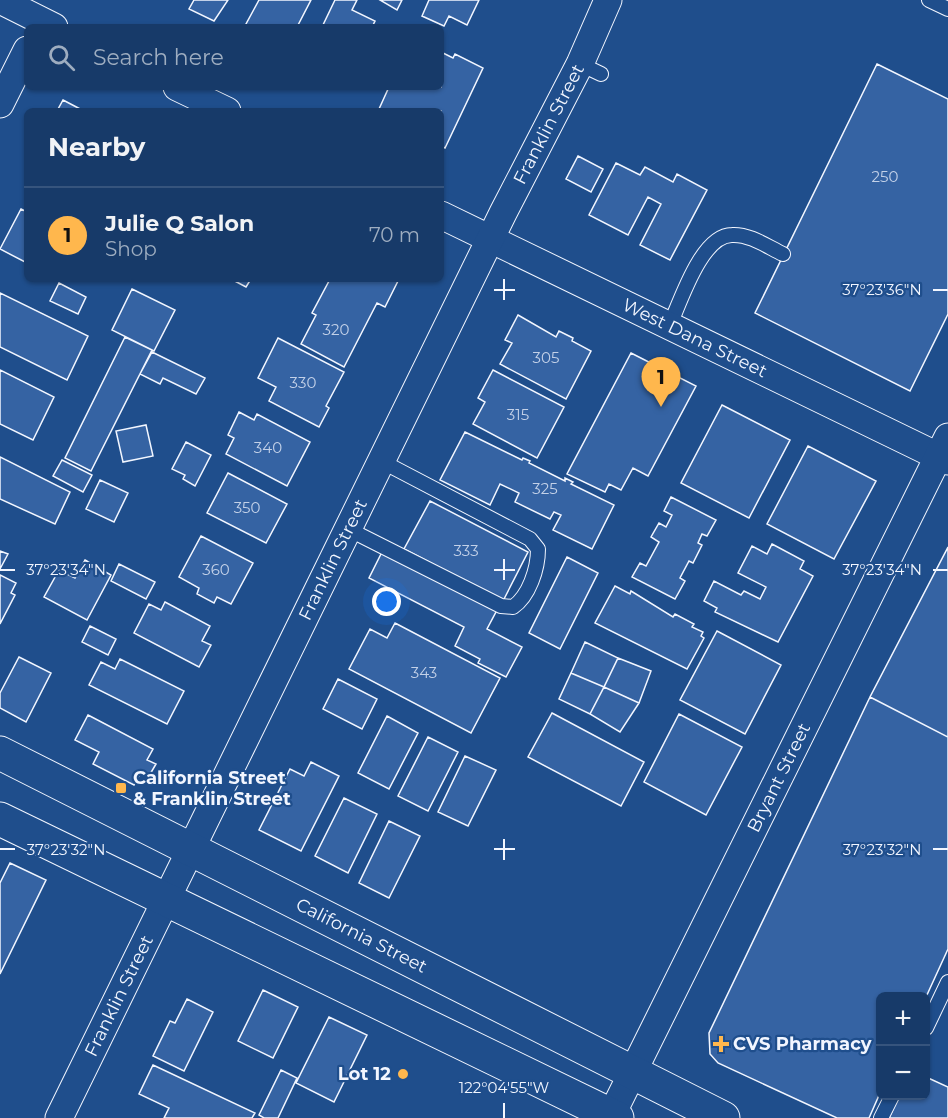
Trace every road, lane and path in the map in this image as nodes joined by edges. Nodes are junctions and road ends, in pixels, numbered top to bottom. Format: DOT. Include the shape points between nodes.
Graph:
graph roads {
  1 [pos="0,0"];
  2 [pos="608,0"];
  3 [pos="929,0"];
  4 [pos="948,9"];
  5 [pos="46,19"];
  6 [pos="24,56"];
  7 [pos="183,90"];
  8 [pos="0,104"];
  9 [pos="220,108"];
  10 [pos="444,216"];
  11 [pos="490,239"];
  12 [pos="783,254"];
  13 [pos="669,327"];
  14 [pos="945,452"];
  15 [pos="381,461"];
  16 [pos="348,529"];
  17 [pos="0,753"];
  18 [pos="0,819"];
  19 [pos="191,849"];
  20 [pos="166,900"];
  21 [pos="948,982"];
  22 [pos="930,1020"];
  23 [pos="634,1071"];
  24 [pos="890,1100"];
  25 [pos="613,1117"];
  26 [pos="59,1118"];
  27 [pos="723,1118"];
  28 [pos="881,1118"];
  1 -- 5 [label="street"];
  2 -- 11 [label="street, Franklin Street" via="590,69"];
  3 -- 4 [label="lane"];
  6 -- 8 [label="street"];
  7 -- 9 [label="street"];
  10 -- 11 [label="street, West Dana Street"];
  11 -- 13 [label="street, West Dana Street"];
  11 -- 15 [label="street, Franklin Street"];
  12 -- 13 [label="lane" via="745,236 729,234 710,243"];
  13 -- 14 [label="street, West Dana Street"];
  14 -- 23 [label="street, Bryant Street"];
  15 -- 16 [label="street, Franklin Street"];
  15 -- 16 [label="lane" via="530,539 538,549 538,561 523,600 513,607 501,606"];
  16 -- 19 [label="street, Franklin Street"];
  17 -- 19 [label="main road, California Street"];
  18 -- 20 [label="main road"];
  19 -- 20 [label="street, Franklin Street"];
  19 -- 23 [label="main road, California Street"];
  20 -- 25 [label="main road"];
  20 -- 26 [label="street, Franklin Street"];
  21 -- 22 [label="lane"];
  23 -- 25 [label="street, Bryant Street"];
  23 -- 27 [label="main road, California Street"];
  24 -- 28 [label="lane"];
}
